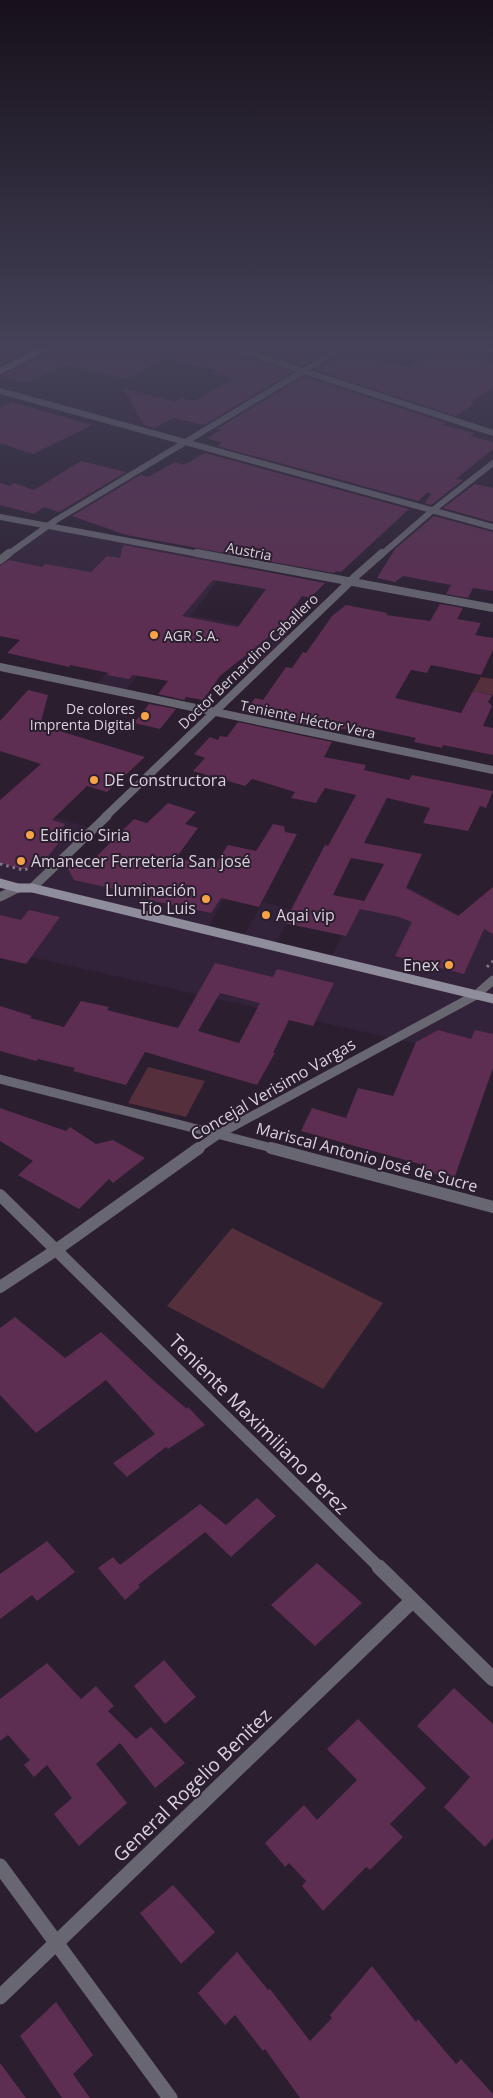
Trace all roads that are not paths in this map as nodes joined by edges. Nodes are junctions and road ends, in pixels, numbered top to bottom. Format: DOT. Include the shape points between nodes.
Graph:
graph roads {
  1 [pos="183,444"];
  2 [pos="193,444"];
  3 [pos="493,463"];
  4 [pos="433,510"];
  5 [pos="0,517"];
  6 [pos="47,526"];
  7 [pos="493,527"];
  8 [pos="0,560"];
  9 [pos="350,582"];
  10 [pos="493,608"];
  11 [pos="0,667"];
  12 [pos="215,712"];
  13 [pos="493,770"];
  14 [pos="0,883"];
  15 [pos="18,888"];
  16 [pos="32,888"];
  17 [pos="0,897"];
  18 [pos="493,980"];
  19 [pos="476,995"];
  20 [pos="493,999"];
  21 [pos="0,1079"];
  22 [pos="219,1134"];
  23 [pos="0,1195"];
  24 [pos="493,1207"];
  25 [pos="56,1250"];
  26 [pos="0,1287"];
  27 [pos="412,1601"];
  28 [pos="493,1679"];
  29 [pos="0,1866"];
  30 [pos="56,1944"];
  31 [pos="0,1997"];
  32 [pos="170,2098"];
  1 -- 6 [label="street"];
  2 -- 4 [label="street"];
  3 -- 4 [label="street, Doctor Bernardino Caballero"];
  4 -- 7 [label="street"];
  4 -- 9 [label="street, Doctor Bernardino Caballero"];
  5 -- 6 [label="street, Austria"];
  6 -- 8 [label="street"];
  6 -- 9 [label="street, Austria"];
  9 -- 10 [label="street, Austria"];
  9 -- 12 [label="street, Doctor Bernardino Caballero"];
  11 -- 12 [label="street, Teniente Héctor Vera"];
  12 -- 13 [label="street, Teniente Héctor Vera"];
  12 -- 16 [label="street, Doctor Bernardino Caballero"];
  14 -- 15 [label="main road"];
  15 -- 16 [label="main road"];
  15 -- 17 [label="street"];
  16 -- 19 [label="main road"];
  18 -- 19 [label="street, Concejal Verisimo Vargas"];
  19 -- 20 [label="main road"];
  19 -- 22 [label="street, Concejal Verisimo Vargas"];
  21 -- 22 [label="street, Mariscal Antonio José de Sucre"];
  22 -- 24 [label="street, Mariscal Antonio José de Sucre"];
  22 -- 25 [label="street, Concejal Verisimo Vargas"];
  23 -- 25 [label="street, Teniente Maximiliano Perez"];
  25 -- 26 [label="street, Concejal Verisimo Vargas"];
  25 -- 27 [label="street, Teniente Maximiliano Perez"];
  27 -- 28 [label="street, Teniente Maximiliano Perez"];
  27 -- 30 [label="street, General Rogelio Benitez"];
  29 -- 30 [label="street"];
  30 -- 31 [label="street, General Rogelio Benitez"];
  30 -- 32 [label="street"];
}
